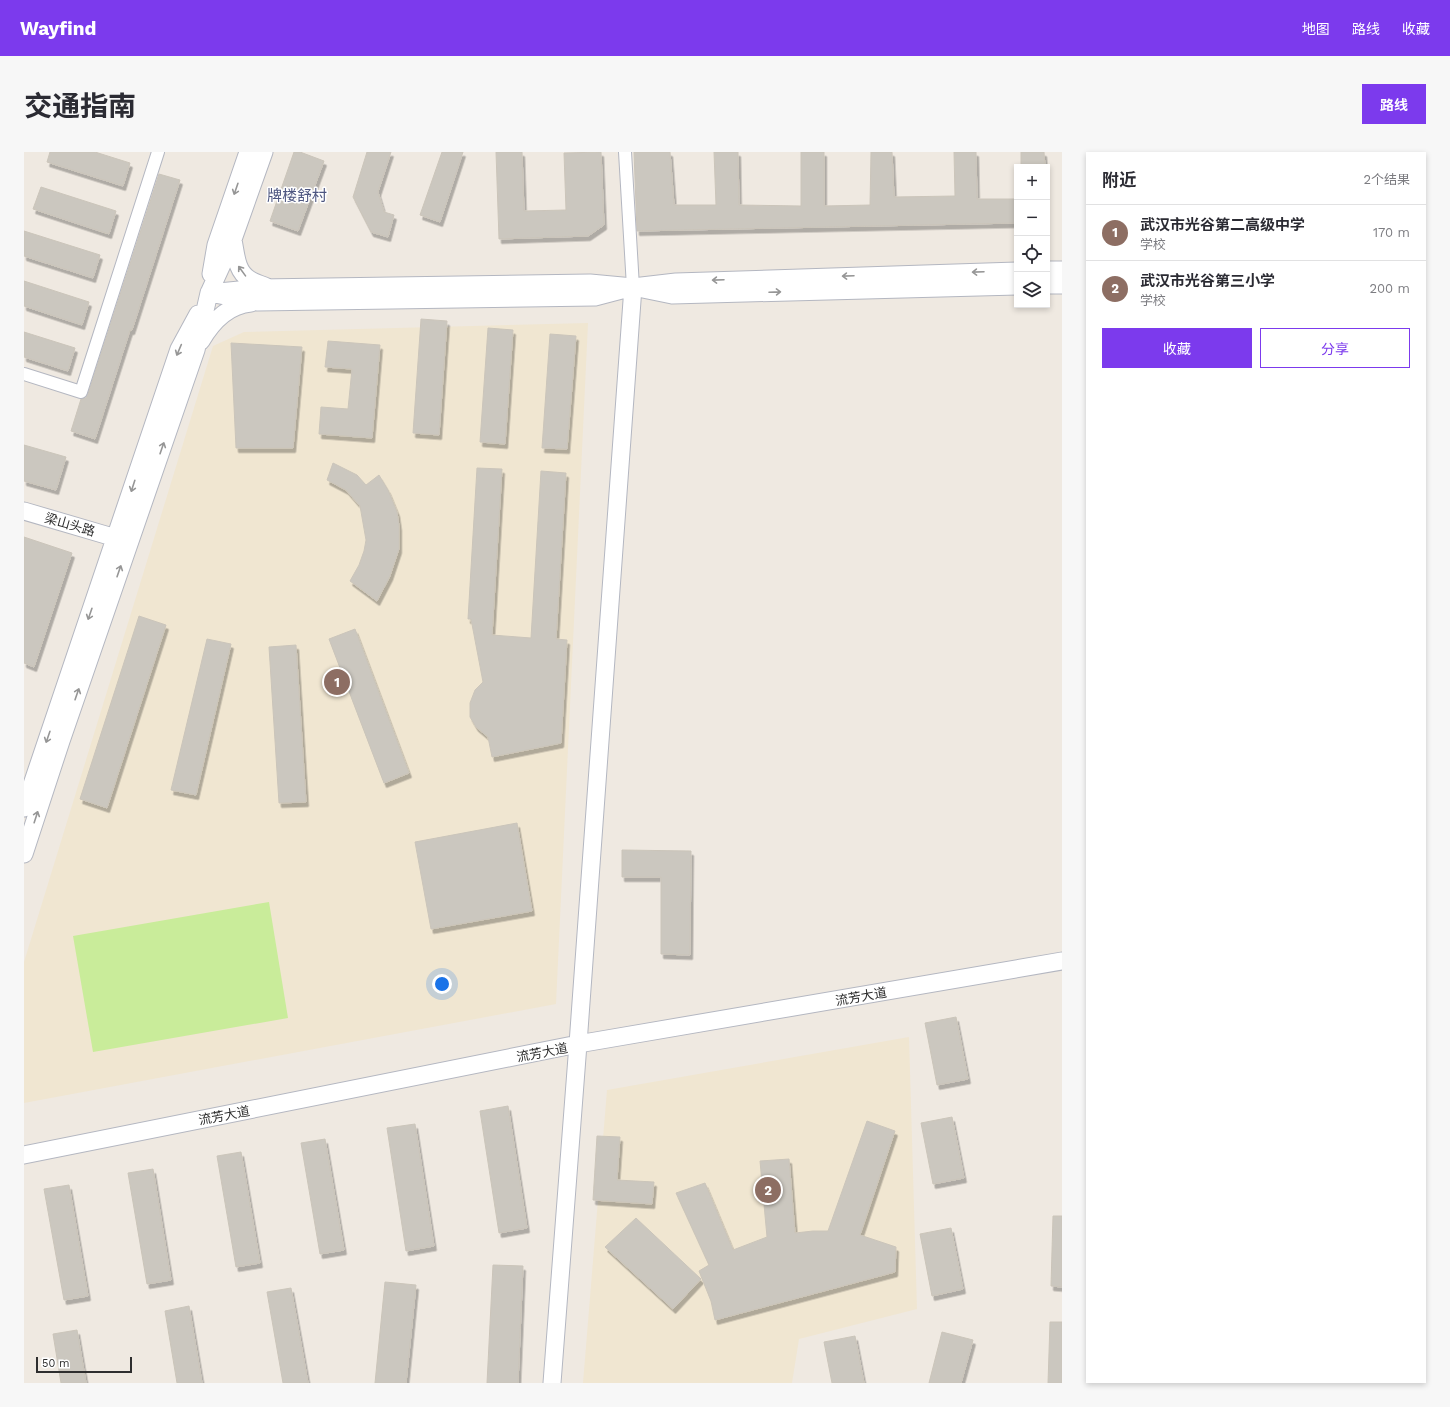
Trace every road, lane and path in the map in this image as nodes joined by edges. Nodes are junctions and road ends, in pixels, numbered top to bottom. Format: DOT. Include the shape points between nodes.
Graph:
graph roads {
  1 [pos="158,152"];
  2 [pos="248,152"];
  3 [pos="264,152"];
  4 [pos="625,152"];
  5 [pos="233,240"];
  6 [pos="1050,270"];
  7 [pos="1062,270"];
  8 [pos="1014,271"];
  9 [pos="1050,285"];
  10 [pos="1062,285"];
  11 [pos="1014,286"];
  12 [pos="633,287"];
  13 [pos="209,293"];
  14 [pos="267,295"];
  15 [pos="196,350"];
  16 [pos="24,374"];
  17 [pos="24,511"];
  18 [pos="116,538"];
  19 [pos="24,808"];
  20 [pos="24,854"];
  21 [pos="1062,961"];
  22 [pos="578,1044"];
  23 [pos="24,1155"];
  24 [pos="552,1383"];
  1 -- 16 [label="street" via="80,392"];
  2 -- 13 [label="main road, one-way" via="216,245"];
  3 -- 5 [label="main road"];
  4 -- 12 [label="street"];
  5 -- 13 [label="main road"];
  14 -- 5 [label="main road, one-way" via="240,272"];
  6 -- 7 [label="main road"];
  8 -- 12 [label="main road, one-way" via="676,282"];
  9 -- 10 [label="main road"];
  12 -- 11 [label="main road, one-way" via="672,295"];
  12 -- 14 [label="main road" via="595,297"];
  12 -- 22 [label="main road"];
  13 -- 14 [label="main road" via="256,302"];
  13 -- 15 [label="main road"];
  13 -- 18 [label="main road, one-way" via="179,349"];
  14 -- 15 [label="main road" via="231,308 208,328"];
  20 -- 15 [label="main road, one-way"];
  17 -- 18 [label="main road, 梁山头路"];
  18 -- 19 [label="main road, one-way"];
  21 -- 22 [label="main road, 流芳大道"];
  22 -- 23 [label="main road, 流芳大道"];
  22 -- 24 [label="main road"];
}
